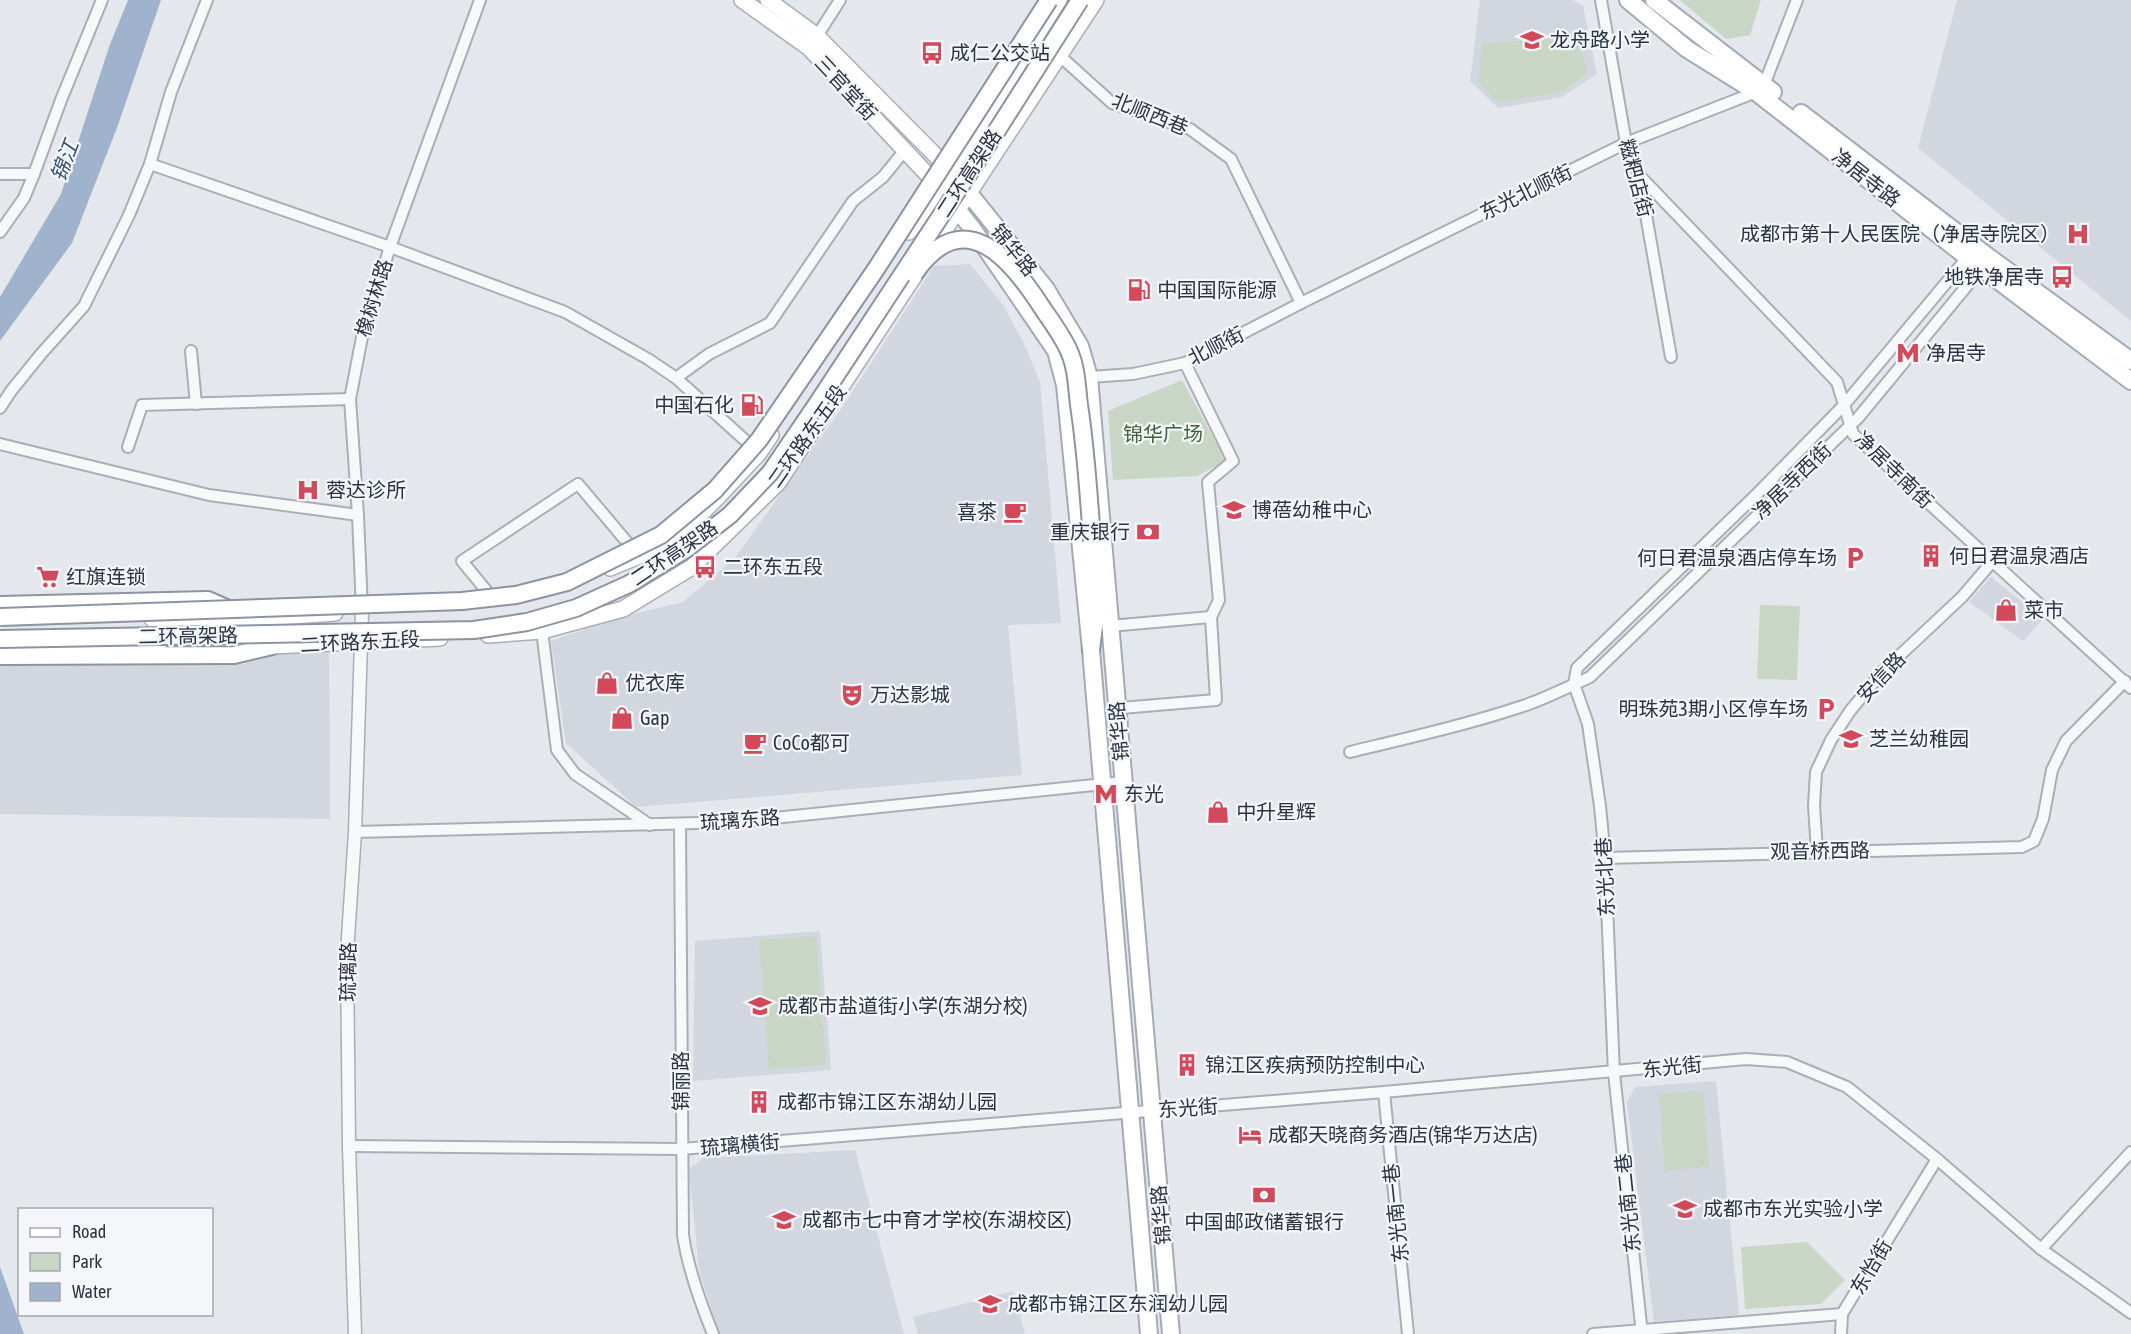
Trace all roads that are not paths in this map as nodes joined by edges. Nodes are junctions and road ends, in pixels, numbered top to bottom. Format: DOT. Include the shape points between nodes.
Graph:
graph roads {
  1 [pos="102,0"];
  2 [pos="207,0"];
  3 [pos="480,0"];
  4 [pos="742,0"];
  5 [pos="768,0"];
  6 [pos="840,0"];
  7 [pos="1048,0"];
  8 [pos="1059,0"];
  9 [pos="1080,0"];
  10 [pos="1096,0"];
  11 [pos="1601,0"];
  12 [pos="1628,0"];
  13 [pos="1654,0"];
  14 [pos="1797,0"];
  15 [pos="817,36"];
  16 [pos="1060,56"];
  17 [pos="1760,88"];
  18 [pos="1626,143"];
  19 [pos="905,150"];
  20 [pos="150,164"];
  21 [pos="951,171"];
  22 [pos="0,174"];
  23 [pos="34,174"];
  24 [pos="1639,175"];
  25 [pos="939,187"];
  26 [pos="968,193"];
  27 [pos="956,210"];
  28 [pos="0,232"];
  29 [pos="390,247"];
  30 [pos="1971,252"];
  31 [pos="1985,263"];
  32 [pos="1301,303"];
  33 [pos="191,351"];
  34 [pos="1671,357"];
  35 [pos="2131,362"];
  36 [pos="1185,363"];
  37 [pos="1089,377"];
  38 [pos="676,378"];
  39 [pos="2131,381"];
  40 [pos="350,399"];
  41 [pos="196,404"];
  42 [pos="817,404"];
  43 [pos="1844,405"];
  44 [pos="0,408"];
  45 [pos="1850,426"];
  46 [pos="0,444"];
  47 [pos="128,447"];
  48 [pos="759,453"];
  49 [pos="358,515"];
  50 [pos="639,556"];
  51 [pos="1992,562"];
  52 [pos="498,604"];
  53 [pos="0,605"];
  54 [pos="362,611"];
  55 [pos="1211,617"];
  56 [pos="0,618"];
  57 [pos="250,620"];
  58 [pos="1110,626"];
  59 [pos="542,631"];
  60 [pos="0,639"];
  61 [pos="362,643"];
  62 [pos="272,646"];
  63 [pos="1091,650"];
  64 [pos="0,651"];
  65 [pos="0,656"];
  66 [pos="1574,684"];
  67 [pos="2128,685"];
  68 [pos="1121,708"];
  69 [pos="1350,752"];
  70 [pos="1123,782"];
  71 [pos="1101,785"];
  72 [pos="680,824"];
  73 [pos="650,825"];
  74 [pos="355,832"];
  75 [pos="1817,851"];
  76 [pos="1605,858"];
  77 [pos="1614,1073"];
  78 [pos="1384,1092"];
  79 [pos="1151,1111"];
  80 [pos="1130,1113"];
  81 [pos="349,1146"];
  82 [pos="681,1149"];
  83 [pos="2131,1152"];
  84 [pos="1937,1159"];
  85 [pos="2041,1249"];
  86 [pos="2131,1313"];
  87 [pos="1842,1314"];
  88 [pos="1642,1332"];
  89 [pos="355,1334"];
  90 [pos="713,1334"];
  91 [pos="1149,1334"];
  92 [pos="1172,1334"];
  93 [pos="1408,1334"];
  94 [pos="1593,1334"];
  95 [pos="1841,1334"];
  1 -- 23 [label="street"];
  2 -- 20 [label="street" via="171,92"];
  3 -- 29 [label="street, 橡树林路"];
  4 -- 19 [label="main road, 三官堂街" via="809,48"];
  5 -- 15 [label="main road, 三官堂街"];
  6 -- 15 [label="street"];
  7 -- 56 [label="main road, 二环高架路, bridge" via="876,269 759,440 715,490 661,535 567,582 516,596"];
  8 -- 21 [label="main road, 二环路东五段"];
  9 -- 42 [label="main road, 二环高架路, bridge"];
  10 -- 16 [label="main road, 二环路东五段"];
  11 -- 18 [label="street, 糍粑店街"];
  12 -- 17 [label="main road, 净居寺路" via="1687,49"];
  13 -- 17 [label="main road, 净居寺路"];
  14 -- 17 [label="street"];
  15 -- 21 [label="main road, 三官堂街"];
  16 -- 26 [label="main road, 二环路东五段"];
  16 -- 32 [label="street, 北顺西巷" via="1112,103 1190,129 1231,159"];
  17 -- 18 [label="street, 东光北顺街"];
  17 -- 30 [label="main road, 净居寺路"];
  18 -- 24 [label="street, 糍粑店街"];
  18 -- 32 [label="street, 东光北顺街"];
  19 -- 25 [label="main road, 三官堂街"];
  19 -- 38 [label="street" via="883,177 853,201 770,323 709,354"];
  20 -- 29 [label="street"];
  20 -- 44 [label="street" via="84,306"];
  21 -- 25 [label="main road, 二环路东五段"];
  21 -- 26 [label="main road, 锦华路"];
  22 -- 23 [label="street"];
  23 -- 28 [label="street" via="24,198"];
  24 -- 34 [label="street, 糍粑店街"];
  24 -- 43 [label="street, 净居寺南街" via="1837,382"];
  25 -- 27 [label="main road, 锦华路"];
  25 -- 48 [label="main road, 二环路东五段"];
  26 -- 27 [label="main road, 二环路东五段"];
  26 -- 37 [label="main road, 锦华路" via="1046,289 1080,346"];
  27 -- 59 [label="main road, 二环路东五段" via="778,483 692,567 623,609"];
  27 -- 63 [label="main road, 锦华路" via="1056,351 1065,384"];
  29 -- 38 [label="street" via="565,312"];
  29 -- 40 [label="street, 橡树林路" via="363,333"];
  30 -- 31 [label="main road, 净居寺路"];
  30 -- 43 [label="street, 净居寺西街"];
  31 -- 35 [label="main road, 净居寺路"];
  31 -- 39 [label="main road, 净居寺路"];
  31 -- 45 [label="street, 净居寺西街"];
  32 -- 36 [label="street, 北顺街"];
  33 -- 41 [label="street"];
  36 -- 37 [label="street, 北顺街" via="1134,374"];
  36 -- 55 [label="street" via="1233,461 1208,482 1219,600"];
  37 -- 58 [label="main road, 锦华路"];
  38 -- 48 [label="street"];
  40 -- 41 [label="street"];
  40 -- 49 [label="street, 橡树林路"];
  41 -- 47 [label="street" via="142,405"];
  42 -- 60 [label="main road, 二环高架路, bridge" via="770,472 730,515 686,549 629,584 576,608 527,622 474,630"];
  42 -- 63 [label="main road, bridge" via="848,372 934,250 969,238 989,245 1024,278 1071,355 1085,446 1097,602"];
  43 -- 45 [label="street, 净居寺南街"];
  43 -- 66 [label="street, 净居寺西街" via="1576,668"];
  45 -- 51 [label="street, 净居寺南街" via="1853,434"];
  45 -- 66 [label="street, 净居寺西街" via="1590,677"];
  46 -- 49 [label="street" via="208,495"];
  48 -- 50 [label="main road, 二环路东五段" via="670,543"];
  49 -- 54 [label="street, 橡树林路"];
  50 -- 52 [label="main road, 二环路东五段" via="554,593"];
  50 -- 52 [label="street" via="578,484 462,561"];
  51 -- 67 [label="street, 净居寺南街"];
  51 -- 75 [label="street, 安信路" via="1962,597 1883,671 1832,740 1816,772"];
  52 -- 54 [label="main road, 二环路东五段"];
  53 -- 57 [label="main road" via="208,600"];
  54 -- 57 [label="main road, 二环路东五段"];
  54 -- 61 [label="street, 琉璃路"];
  55 -- 58 [label="street"];
  55 -- 68 [label="street" via="1216,700"];
  56 -- 57 [label="main road, 二环路东五段"];
  58 -- 70 [label="main road, 锦华路"];
  59 -- 61 [label="main road, 二环路东五段"];
  59 -- 73 [label="street" via="557,750 575,774"];
  61 -- 62 [label="main road, 二环路东五段"];
  61 -- 74 [label="street, 琉璃路"];
  62 -- 64 [label="main road, 二环路东五段" via="247,640"];
  62 -- 65 [label="main road" via="234,655"];
  63 -- 71 [label="main road, 锦华路"];
  66 -- 69 [label="street, 净居寺西街" via="1503,712"];
  66 -- 76 [label="street, 东光北巷" via="1588,724"];
  67 -- 75 [label="street, 观音桥西路" via="2066,741 2052,770 2043,819 2034,841 2022,847"];
  70 -- 71 [label="street, 琉璃东路"];
  70 -- 79 [label="main road, 锦华路"];
  71 -- 72 [label="street, 琉璃东路" via="735,822"];
  71 -- 80 [label="main road, 锦华路"];
  72 -- 73 [label="street, 琉璃东路"];
  72 -- 82 [label="street, 锦丽路"];
  73 -- 74 [label="street, 琉璃东路"];
  74 -- 81 [label="street, 琉璃路" via="347,953"];
  75 -- 76 [label="street, 观音桥西路"];
  76 -- 77 [label="street, 东光北巷"];
  77 -- 78 [label="street, 东光街"];
  77 -- 84 [label="street, 东光街" via="1746,1059 1787,1062 1847,1087"];
  77 -- 88 [label="street, 东光南二巷"];
  78 -- 79 [label="street, 东光街"];
  78 -- 93 [label="street, 东光南一巷"];
  79 -- 80 [label="street, 东光街"];
  79 -- 92 [label="main road, 锦华路"];
  80 -- 82 [label="street, 琉璃横街"];
  80 -- 91 [label="main road, 锦华路"];
  81 -- 82 [label="street, 琉璃横街"];
  81 -- 89 [label="street, 琉璃路"];
  82 -- 90 [label="street, 锦丽路" via="681,1214 686,1256"];
  83 -- 85 [label="street"];
  84 -- 85 [label="street, 东光街"];
  84 -- 87 [label="street, 东怡街"];
  85 -- 86 [label="street, 东光街"];
  87 -- 88 [label="street, 东怡街"];
  87 -- 95 [label="street, 东怡街"];
  88 -- 94 [label="street, 东怡街"];
}
